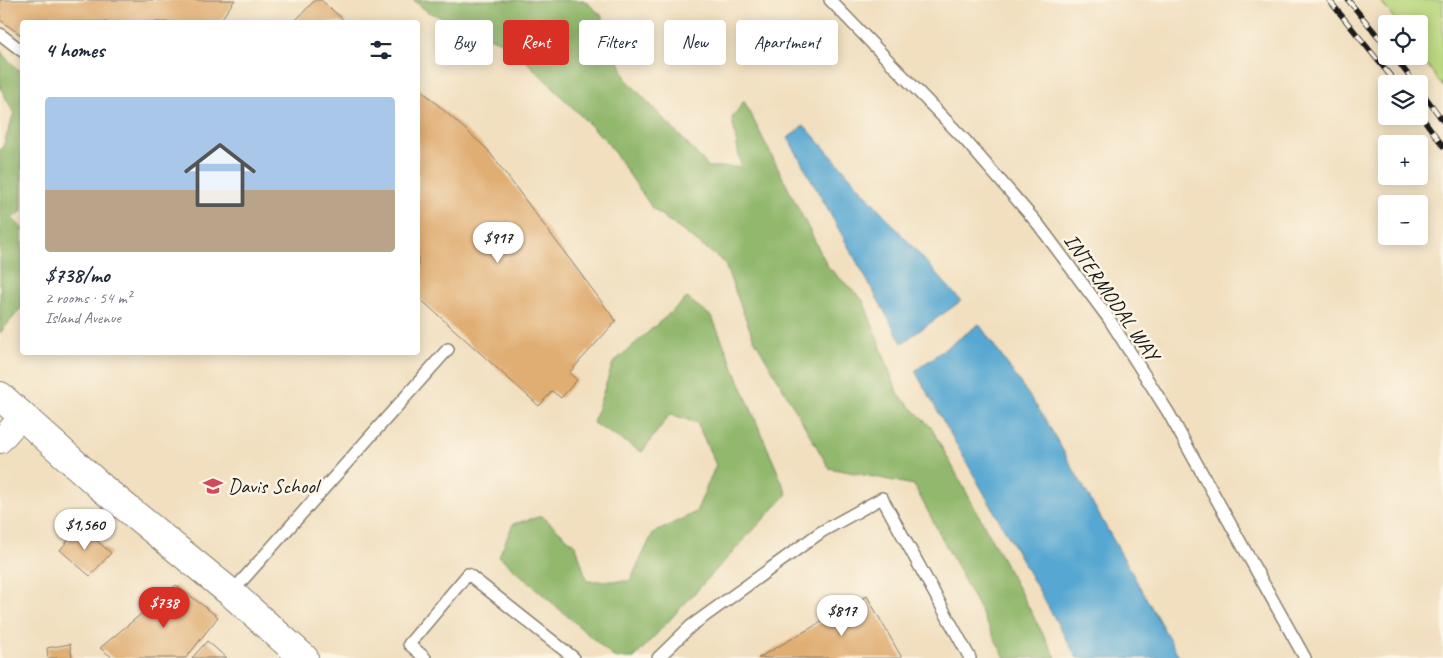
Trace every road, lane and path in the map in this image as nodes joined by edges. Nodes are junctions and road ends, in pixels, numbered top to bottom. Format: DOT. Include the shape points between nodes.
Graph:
graph roads {
  1 [pos="830,0"];
  2 [pos="0,34"];
  3 [pos="20,49"];
  4 [pos="448,349"];
  5 [pos="0,396"];
  6 [pos="22,416"];
  7 [pos="0,441"];
  8 [pos="232,593"];
  9 [pos="304,658"];
  10 [pos="425,658"];
  11 [pos="574,658"];
  12 [pos="658,658"];
  13 [pos="970,658"];
  14 [pos="1305,658"];
  1 -- 14 [label="lane, INTERMODAL WAY" via="965,140 1038,224 1109,319 1168,412"];
  2 -- 3 [label="lane"];
  4 -- 8 [label="lane"];
  5 -- 6 [label="main road"];
  6 -- 7 [label="street"];
  6 -- 8 [label="main road" via="102,488"];
  8 -- 9 [label="main road"];
  10 -- 11 [label="lane" via="409,644 468,574"];
  12 -- 13 [label="lane" via="691,626 821,532 882,498"];
}
